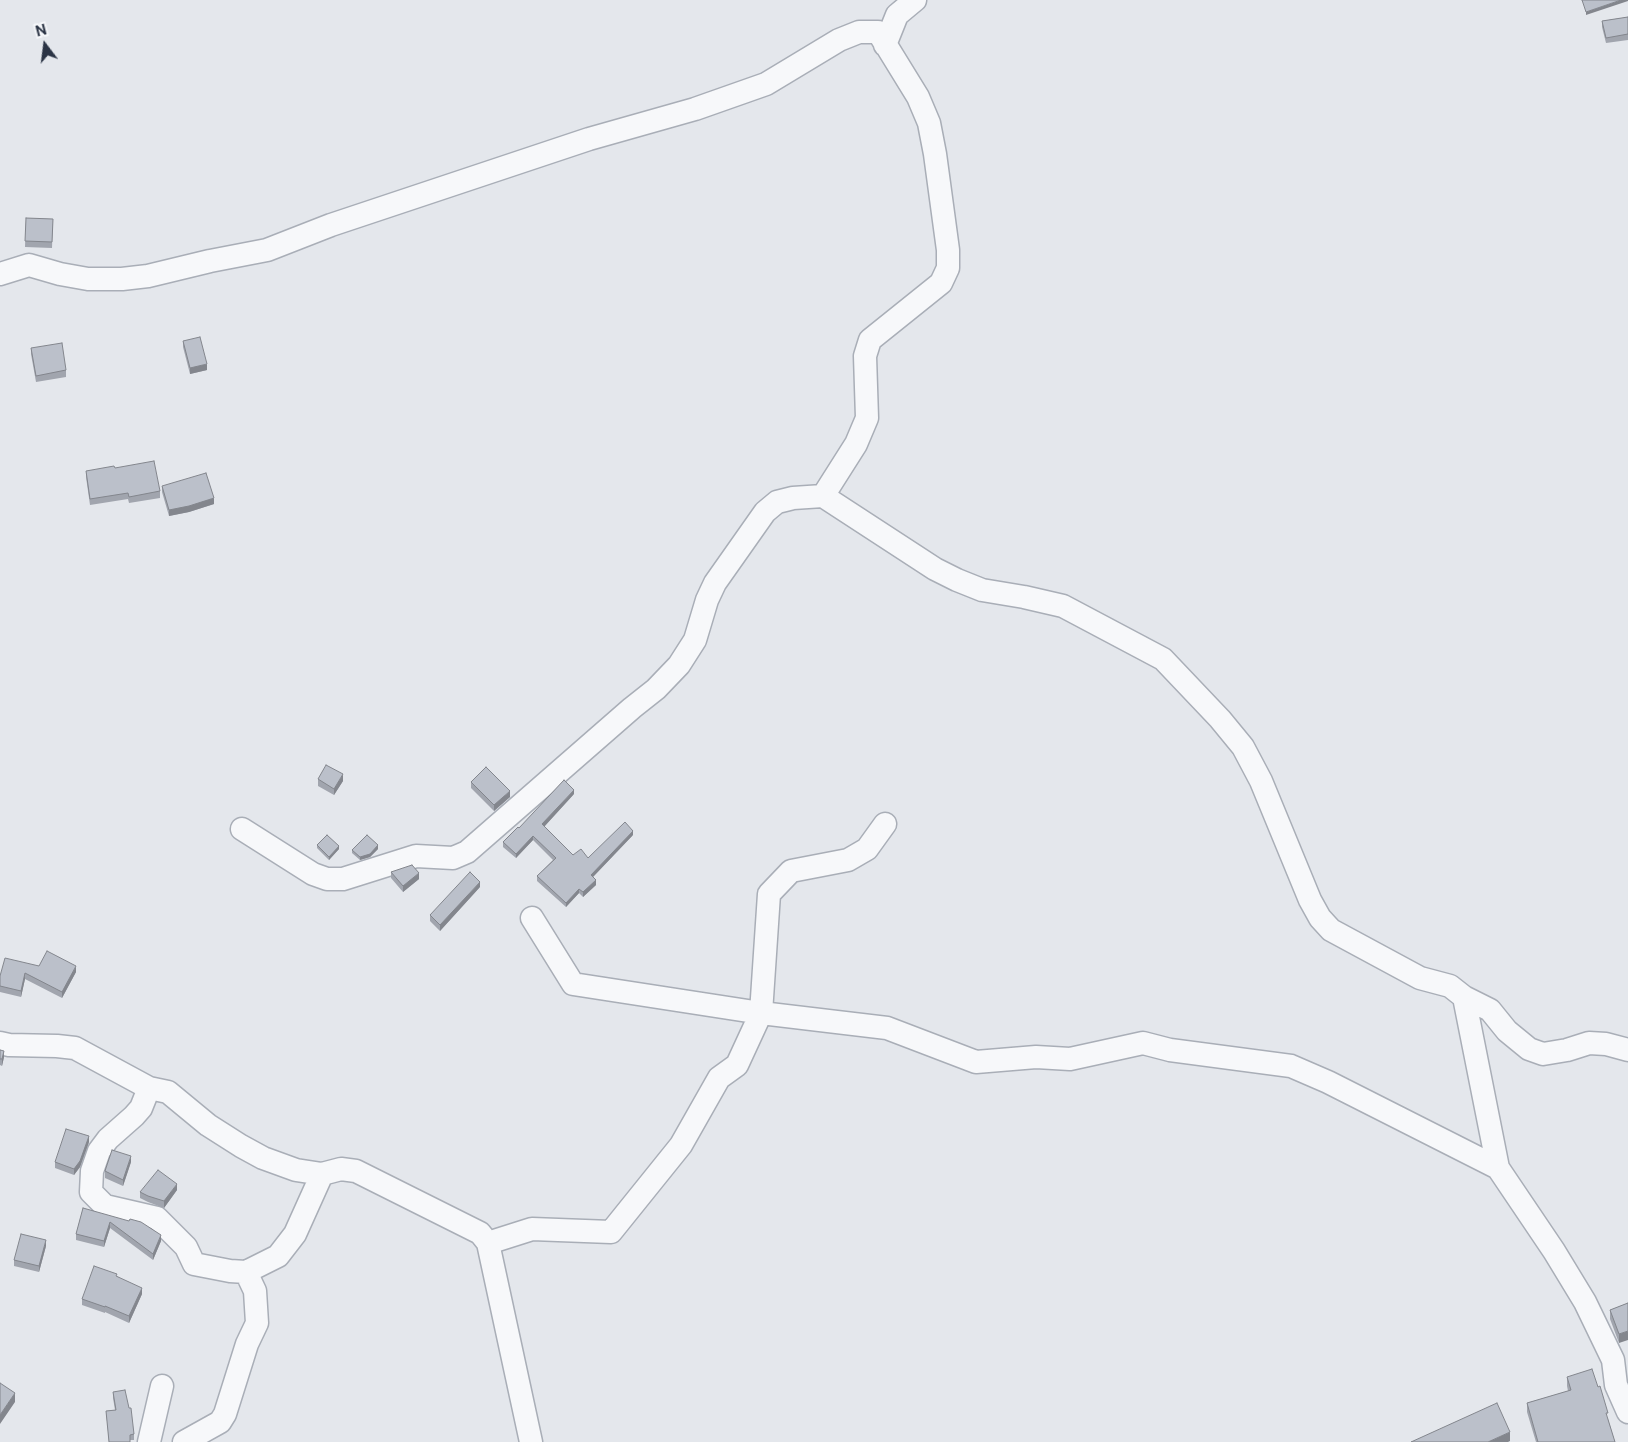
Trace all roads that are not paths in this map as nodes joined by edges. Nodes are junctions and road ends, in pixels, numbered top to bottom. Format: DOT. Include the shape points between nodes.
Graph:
graph roads {
  1 [pos="916,0"];
  2 [pos="885,45"];
  3 [pos="0,274"];
  4 [pos="823,496"];
  5 [pos="885,824"];
  6 [pos="242,829"];
  7 [pos="532,918"];
  8 [pos="1464,997"];
  9 [pos="761,1013"];
  10 [pos="0,1043"];
  11 [pos="1628,1050"];
  12 [pos="149,1088"];
  13 [pos="1498,1168"];
  14 [pos="322,1174"];
  15 [pos="488,1243"];
  16 [pos="246,1272"];
  17 [pos="1620,1358"];
  18 [pos="162,1386"];
  19 [pos="1628,1412"];
  20 [pos="149,1442"];
  21 [pos="184,1442"];
  22 [pos="531,1442"];
  1 -- 2 [label="street" via="897,16"];
  2 -- 3 [label="street" via="878,32 859,32 839,40 766,84 695,109 589,139 331,225 267,250 122,279 88,279 30,265"];
  2 -- 4 [label="street" via="918,97 929,123 948,268 941,283 870,340 865,356 867,418 856,444"];
  4 -- 6 [label="street" via="778,502 765,512 715,583 706,600 695,640 679,666 467,852 453,858 416,856 343,879 326,879"];
  4 -- 8 [label="street" via="957,580 982,590 1063,606 1163,659 1243,747 1320,918 1331,930 1420,978 1450,986"];
  5 -- 9 [label="street" via="867,849 848,860 791,871 768,894"];
  7 -- 9 [label="street" via="573,984"];
  8 -- 11 [label="street" via="1490,1010 1529,1050 1543,1054 1589,1043"];
  8 -- 13 [label="street"];
  9 -- 13 [label="street" via="886,1028 976,1062 1036,1057 1070,1059 1143,1043 1170,1050 1291,1066"];
  9 -- 15 [label="street" via="737,1065 718,1078 681,1144 611,1232 532,1228"];
  10 -- 12 [label="street" via="75,1048"];
  12 -- 14 [label="street" via="168,1092 208,1125 263,1158 296,1170"];
  12 -- 16 [label="street" via="141,1108 99,1151 92,1170 92,1192 106,1206 157,1218 186,1247 194,1264"];
  13 -- 17 [label="street" via="1554,1250"];
  14 -- 15 [label="street" via="341,1169 356,1171 480,1233"];
  14 -- 16 [label="street" via="295,1234 278,1256"];
  15 -- 22 [label="street"];
  16 -- 21 [label="street" via="255,1291 257,1323 247,1344 226,1414 220,1422"];
  17 -- 19 [label="street" via="1616,1385"];
  18 -- 20 [label="street"];
}
